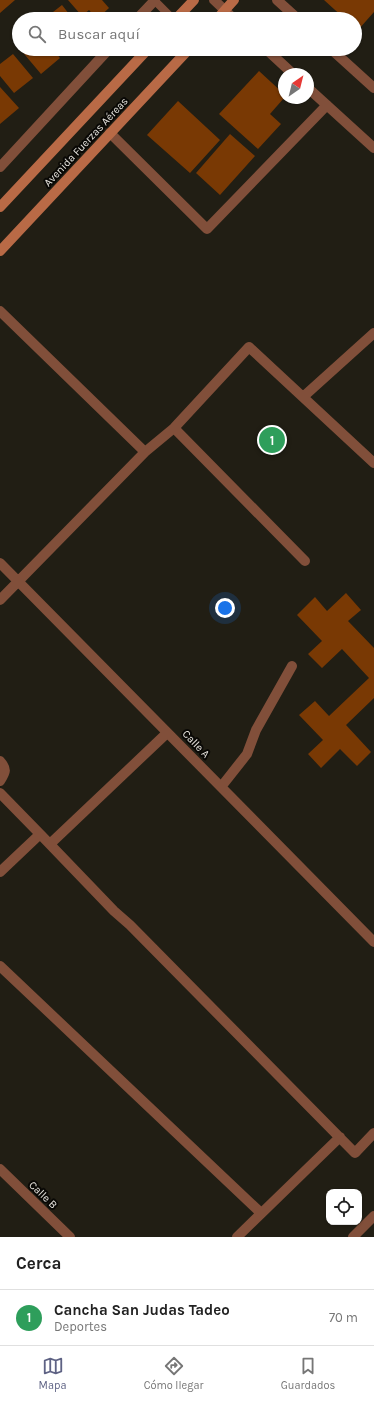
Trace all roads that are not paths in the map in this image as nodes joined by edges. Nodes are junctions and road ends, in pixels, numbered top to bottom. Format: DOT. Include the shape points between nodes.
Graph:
graph roads {
  1 [pos="155,0"];
  2 [pos="194,0"];
  3 [pos="214,0"];
  4 [pos="234,0"];
  5 [pos="277,0"];
  6 [pos="225,11"];
  7 [pos="144,12"];
  8 [pos="168,12"];
  9 [pos="182,12"];
  10 [pos="290,12"];
  11 [pos="103,56"];
  12 [pos="141,56"];
  13 [pos="182,56"];
  14 [pos="274,56"];
  15 [pos="339,56"];
  16 [pos="287,68"];
  17 [pos="374,88"];
  18 [pos="314,93"];
  19 [pos="327,105"];
  20 [pos="110,133"];
  21 [pos="374,148"];
  22 [pos="0,167"];
  23 [pos="0,207"];
  24 [pos="0,251"];
  25 [pos="0,311"];
  26 [pos="374,333"];
  27 [pos="303,397"];
  28 [pos="174,428"];
  29 [pos="145,452"];
  30 [pos="374,463"];
  31 [pos="305,561"];
  32 [pos="0,563"];
  33 [pos="18,582"];
  34 [pos="0,600"];
  35 [pos="292,666"];
  36 [pos="167,733"];
  37 [pos="0,761"];
  38 [pos="0,781"];
  39 [pos="221,787"];
  40 [pos="0,793"];
  41 [pos="40,834"];
  42 [pos="50,844"];
  43 [pos="0,872"];
  44 [pos="374,942"];
  45 [pos="0,966"];
  46 [pos="374,1133"];
  47 [pos="340,1137"];
  48 [pos="0,1169"];
  49 [pos="262,1213"];
  50 [pos="373,1220"];
  51 [pos="70,1237"];
  52 [pos="237,1237"];
  53 [pos="353,1237"];
  1 -- 7 [label="street"];
  1 -- 8 [label="lane"];
  2 -- 9 [label="street"];
  3 -- 6 [label="street"];
  4 -- 6 [label="street"];
  5 -- 10 [label="street"];
  11 -- 22 [label="street"];
  12 -- 23 [label="street, Avenida Fuerzas Aéreas"];
  13 -- 20 [label="street, Avenida Fuerzas Aéreas"];
  14 -- 16 [label="street"];
  15 -- 17 [label="street"];
  18 -- 19 [label="street"];
  19 -- 20 [label="street" via="207,229"];
  19 -- 21 [label="street"];
  20 -- 24 [label="street, Avenida Fuerzas Aéreas"];
  25 -- 29 [label="street"];
  26 -- 27 [label="street"];
  27 -- 28 [label="street" via="249,347"];
  27 -- 30 [label="street"];
  28 -- 29 [label="street"];
  28 -- 31 [label="street"];
  29 -- 33 [label="street"];
  32 -- 33 [label="street, Calle A"];
  33 -- 34 [label="street"];
  33 -- 36 [label="street, Calle A"];
  35 -- 39 [label="street" via="256,730 247,754"];
  36 -- 39 [label="street, Calle A"];
  36 -- 42 [label="street"];
  37 -- 38 [label="street" via="5,770"];
  39 -- 44 [label="street, Calle A"];
  40 -- 41 [label="street"];
  41 -- 42 [label="street"];
  41 -- 43 [label="street"];
  42 -- 47 [label="street"];
  45 -- 49 [label="street"];
  46 -- 47 [label="street" via="355,1153"];
  47 -- 49 [label="street"];
  48 -- 51 [label="street, Calle B"];
  49 -- 52 [label="street"];
  50 -- 53 [label="street"];
}
